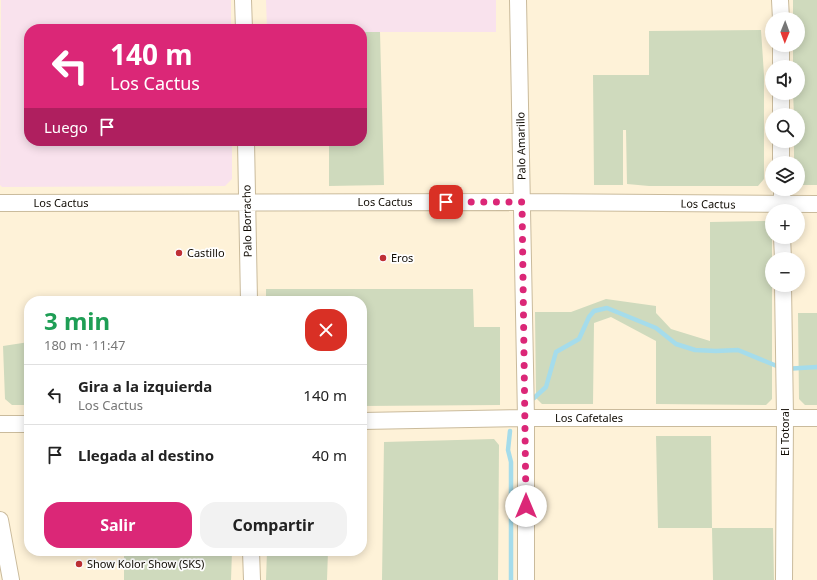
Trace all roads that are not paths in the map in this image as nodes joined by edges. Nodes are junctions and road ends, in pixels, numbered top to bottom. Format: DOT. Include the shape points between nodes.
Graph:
graph roads {
  1 [pos="243,0"];
  2 [pos="518,0"];
  3 [pos="780,0"];
  4 [pos="780,12"];
  5 [pos="244,24"];
  6 [pos="246,146"];
  7 [pos="782,201"];
  8 [pos="247,202"];
  9 [pos="522,202"];
  10 [pos="0,203"];
  11 [pos="817,204"];
  12 [pos="783,292"];
  13 [pos="248,296"];
  14 [pos="785,417"];
  15 [pos="526,418"];
  16 [pos="817,418"];
  17 [pos="367,421"];
  18 [pos="0,424"];
  19 [pos="24,424"];
  20 [pos="0,520"];
  21 [pos="2,550"];
  22 [pos="251,556"];
  23 [pos="11,580"];
  24 [pos="252,580"];
  25 [pos="526,580"];
  26 [pos="784,580"];
  1 -- 5 [label="street"];
  2 -- 9 [label="street, Palo Amarillo"];
  3 -- 4 [label="street"];
  6 -- 8 [label="street, Palo Borracho"];
  7 -- 9 [label="street, Los Cactus"];
  7 -- 11 [label="street, Los Cactus"];
  8 -- 9 [label="street, Los Cactus"];
  8 -- 10 [label="street, Los Cactus"];
  8 -- 13 [label="street, Palo Borracho"];
  9 -- 15 [label="street, Palo Amarillo"];
  12 -- 14 [label="street, El Totoral"];
  14 -- 15 [label="street, Los Cafetales"];
  14 -- 16 [label="street, Los Cafetales"];
  14 -- 26 [label="street, El Totoral"];
  15 -- 17 [label="street, Los Cafetales"];
  15 -- 25 [label="street, Palo Amarillo"];
  18 -- 19 [label="street"];
  20 -- 21 [label="street"];
  21 -- 23 [label="street"];
  22 -- 24 [label="street"];
}
